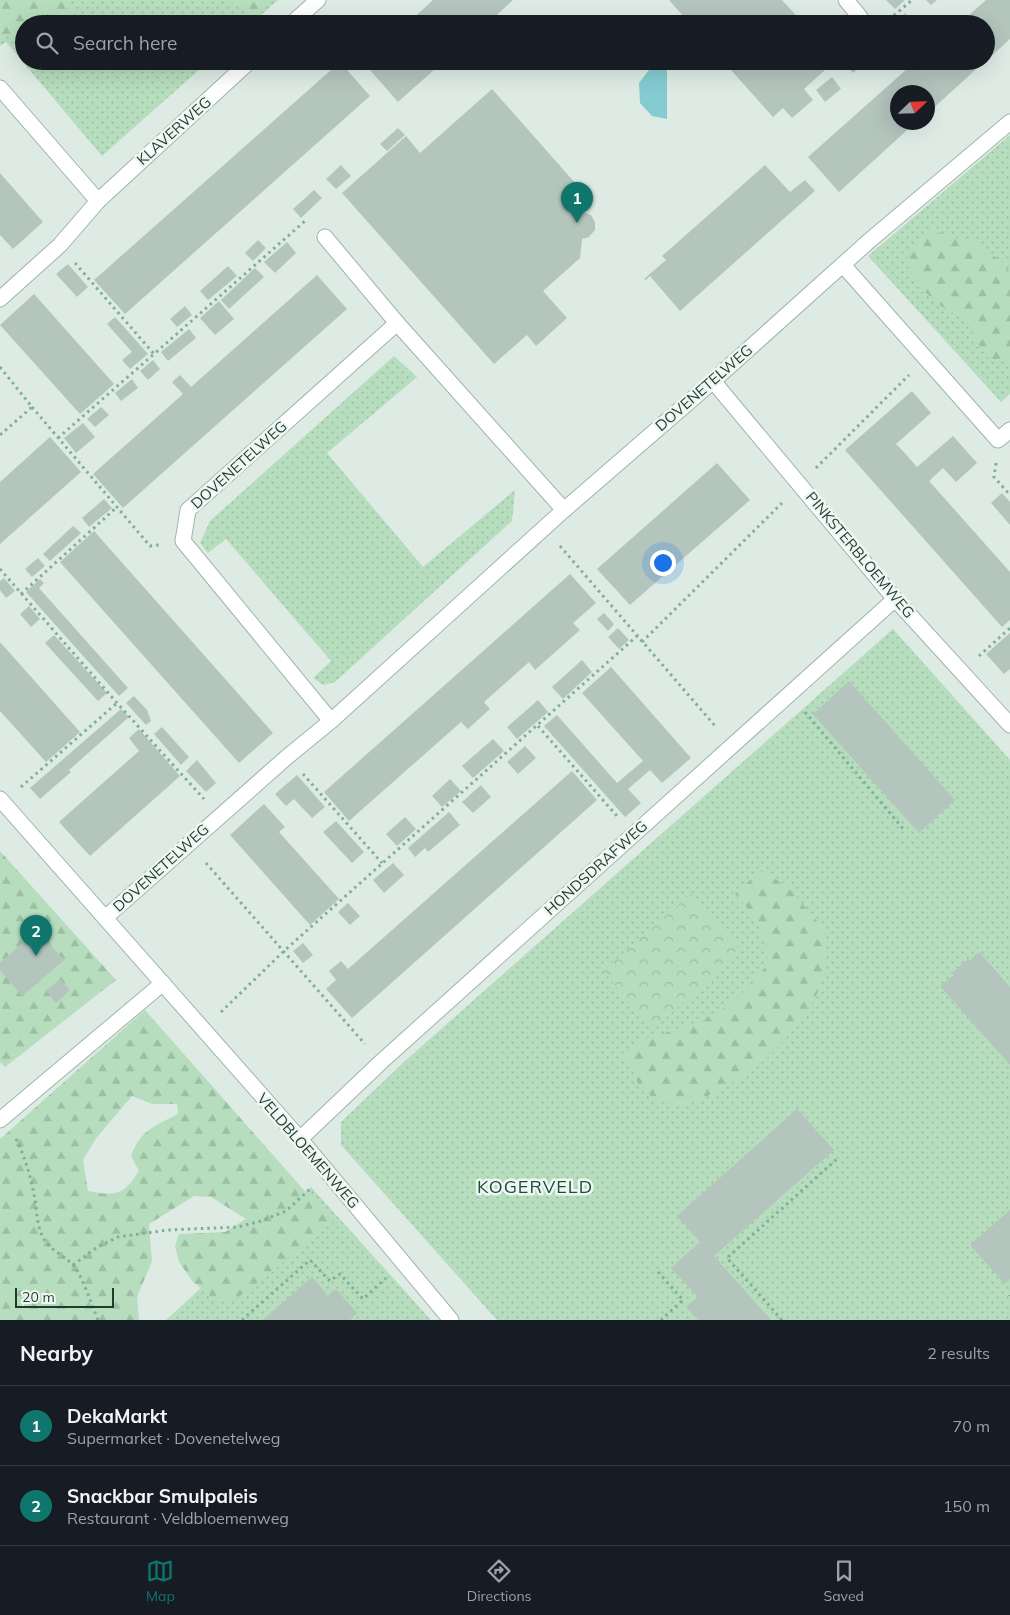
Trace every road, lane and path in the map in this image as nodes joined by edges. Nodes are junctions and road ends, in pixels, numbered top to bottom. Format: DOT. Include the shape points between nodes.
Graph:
graph roads {
  1 [pos="846,0"];
  2 [pos="912,0"];
  3 [pos="310,2"];
  4 [pos="299,15"];
  5 [pos="859,15"];
  6 [pos="894,15"];
  7 [pos="240,70"];
  8 [pos="0,88"];
  9 [pos="1010,122"];
  10 [pos="98,200"];
  11 [pos="325,237"];
  12 [pos="60,246"];
  13 [pos="843,265"];
  14 [pos="0,299"];
  15 [pos="397,323"];
  16 [pos="154,354"];
  17 [pos="925,358"];
  18 [pos="0,367"];
  19 [pos="713,381"];
  20 [pos="32,406"];
  21 [pos="0,435"];
  22 [pos="1004,435"];
  23 [pos="58,438"];
  24 [pos="800,484"];
  25 [pos="1010,495"];
  26 [pos="117,506"];
  27 [pos="564,510"];
  28 [pos="545,528"];
  29 [pos="183,541"];
  30 [pos="0,569"];
  31 [pos="21,594"];
  32 [pos="896,599"];
  33 [pos="1010,628"];
  34 [pos="638,636"];
  35 [pos="642,642"];
  36 [pos="962,672"];
  37 [pos="790,694"];
  38 [pos="117,704"];
  39 [pos="331,721"];
  40 [pos="1010,725"];
  41 [pos="538,726"];
  42 [pos="732,746"];
  43 [pos="287,757"];
  44 [pos="2,800"];
  45 [pos="220,816"];
  46 [pos="905,832"];
  47 [pos="633,835"];
  48 [pos="189,843"];
  49 [pos="382,863"];
  50 [pos="105,918"];
  51 [pos="284,951"];
  52 [pos="163,983"];
  53 [pos="203,1030"];
  54 [pos="381,1062"];
  55 [pos="2,1118"];
  56 [pos="300,1139"];
  57 [pos="838,1158"];
  58 [pos="327,1172"];
  59 [pos="403,1263"];
  60 [pos="73,1265"];
  61 [pos="658,1272"];
  62 [pos="98,1320"];
  63 [pos="242,1320"];
  64 [pos="451,1320"];
  65 [pos="661,1320"];
  66 [pos="782,1320"];
  1 -- 5 [label="street"];
  2 -- 6 [label="path"];
  3 -- 4 [label="street"];
  7 -- 10 [label="street, KLAVERWEG"];
  8 -- 10 [label="street"];
  9 -- 13 [label="street, DOVENETELWEG"];
  10 -- 12 [label="street, KLAVERWEG"];
  11 -- 15 [label="street"];
  11 -- 16 [label="path" via="309,217"];
  12 -- 14 [label="street, KLAVERWEG"];
  12 -- 16 [label="path"];
  13 -- 17 [label="street"];
  13 -- 19 [label="street, DOVENETELWEG"];
  15 -- 27 [label="street"];
  15 -- 29 [label="street, DOVENETELWEG" via="188,510"];
  16 -- 23 [label="path"];
  17 -- 22 [label="street"];
  17 -- 24 [label="path"];
  18 -- 20 [label="path"];
  19 -- 24 [label="street, PINKSTERBLOEMWEG"];
  19 -- 27 [label="street, DOVENETELWEG"];
  20 -- 21 [label="path"];
  20 -- 23 [label="path"];
  22 -- 25 [label="path" via="994,477"];
  23 -- 26 [label="path"];
  24 -- 32 [label="street, PINKSTERBLOEMWEG"];
  24 -- 35 [label="path"];
  26 -- 29 [label="path" via="150,546"];
  26 -- 31 [label="path"];
  27 -- 28 [label="street, DOVENETELWEG"];
  28 -- 34 [label="path"];
  28 -- 39 [label="street, DOVENETELWEG"];
  29 -- 39 [label="street"];
  30 -- 31 [label="path"];
  31 -- 38 [label="path"];
  32 -- 36 [label="street, PINKSTERBLOEMWEG"];
  32 -- 37 [label="street, HONDSDRAFWEG"];
  33 -- 36 [label="path"];
  34 -- 35 [label="path"];
  34 -- 41 [label="path"];
  35 -- 42 [label="path"];
  36 -- 40 [label="street, PINKSTERBLOEMWEG"];
  37 -- 42 [label="street, HONDSDRAFWEG"];
  37 -- 46 [label="path"];
  38 -- 44 [label="path"];
  38 -- 45 [label="path"];
  39 -- 43 [label="street, DOVENETELWEG"];
  41 -- 47 [label="path"];
  41 -- 49 [label="path"];
  42 -- 47 [label="street, HONDSDRAFWEG"];
  43 -- 45 [label="street, DOVENETELWEG"];
  43 -- 49 [label="path"];
  44 -- 50 [label="street, VELDBLOEMENWEG"];
  45 -- 48 [label="street, DOVENETELWEG"];
  47 -- 54 [label="street, HONDSDRAFWEG"];
  48 -- 50 [label="street, DOVENETELWEG"];
  48 -- 51 [label="path"];
  49 -- 51 [label="path"];
  50 -- 52 [label="street, VELDBLOEMENWEG"];
  51 -- 53 [label="path"];
  51 -- 54 [label="path"];
  52 -- 53 [label="street, VELDBLOEMENWEG"];
  52 -- 55 [label="street"];
  53 -- 56 [label="street, VELDBLOEMENWEG"];
  54 -- 56 [label="street, HONDSDRAFWEG"];
  55 -- 60 [label="path" via="26,1161 44,1239"];
  56 -- 58 [label="street, VELDBLOEMENWEG"];
  57 -- 66 [label="path" via="727,1258"];
  58 -- 59 [label="street, VELDBLOEMENWEG"];
  58 -- 60 [label="path" via="286,1211 261,1221 238,1227 168,1230 118,1237"];
  59 -- 63 [label="path" via="363,1300 340,1274 330,1281 310,1260"];
  59 -- 64 [label="street, VELDBLOEMENWEG"];
  60 -- 62 [label="path"];
  61 -- 65 [label="path" via="683,1300"];
}
